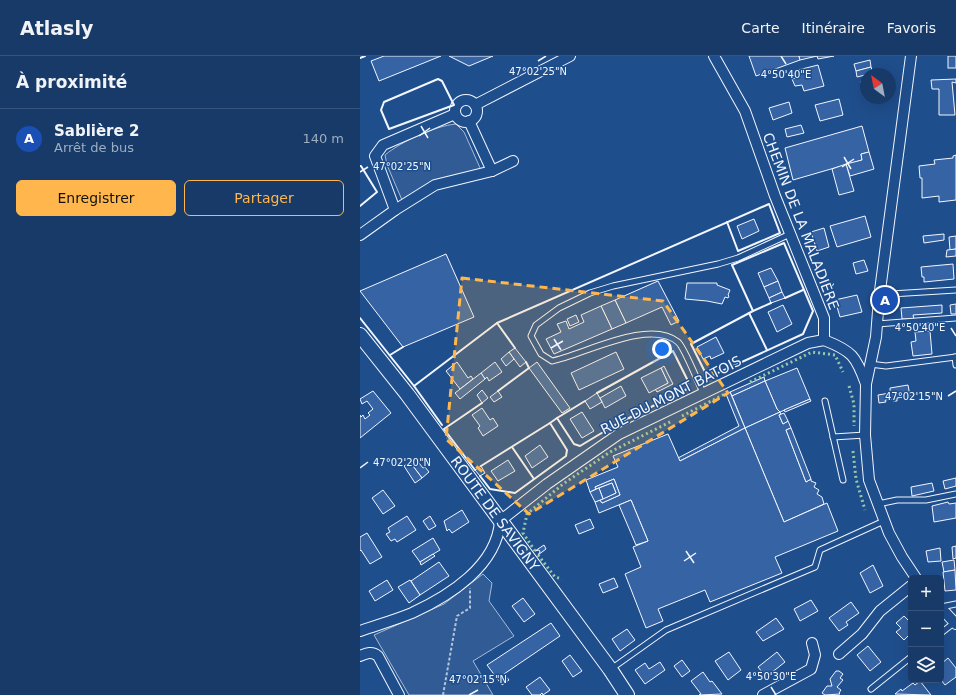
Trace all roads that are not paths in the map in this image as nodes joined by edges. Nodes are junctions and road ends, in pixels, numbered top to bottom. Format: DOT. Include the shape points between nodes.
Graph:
graph roads {
  1 [pos="570,56"];
  2 [pos="714,56"];
  3 [pos="911,56"];
  4 [pos="475,105"];
  5 [pos="455,114"];
  6 [pos="469,121"];
  7 [pos="513,161"];
  8 [pos="492,171"];
  9 [pos="395,210"];
  10 [pos="790,234"];
  11 [pos="360,235"];
  12 [pos="956,290"];
  13 [pos="880,292"];
  14 [pos="956,318"];
  15 [pos="877,324"];
  16 [pos="360,335"];
  17 [pos="824,340"];
  18 [pos="955,357"];
  19 [pos="870,364"];
  20 [pos="956,365"];
  21 [pos="866,384"];
  22 [pos="703,393"];
  23 [pos="825,401"];
  24 [pos="865,435"];
  25 [pos="833,437"];
  26 [pos="843,480"];
  27 [pos="956,494"];
  28 [pos="876,505"];
  29 [pos="500,521"];
  30 [pos="884,521"];
  31 [pos="914,575"];
  32 [pos="908,588"];
  33 [pos="956,604"];
  34 [pos="944,606"];
  35 [pos="944,610"];
  36 [pos="360,620"];
  37 [pos="955,623"];
  38 [pos="363,630"];
  39 [pos="944,631"];
  40 [pos="812,643"];
  41 [pos="839,654"];
  42 [pos="360,656"];
  43 [pos="908,659"];
  44 [pos="610,669"];
  45 [pos="871,689"];
  46 [pos="399,695"];
  47 [pos="626,695"];
  48 [pos="763,695"];
  1 -- 4 [label="street"];
  2 -- 10 [label="street, CHEMIN DE LA MALADIÈRE" via="745,111"];
  3 -- 13 [label="street"];
  4 -- 5 [label="street" via="469,100 462,100 457,104"];
  4 -- 6 [label="street" via="476,115"];
  5 -- 6 [label="street" via="460,120"];
  5 -- 9 [label="street" via="382,145 375,156"];
  6 -- 8 [label="street"];
  7 -- 8 [label="street"];
  8 -- 9 [label="street" via="434,185"];
  9 -- 11 [label="street"];
  10 -- 17 [label="street, CHEMIN DE LA MALADIÈRE" via="824,318"];
  10 -- 22 [label="lane" via="725,262 590,293 559,308 536,325 531,336 541,354 552,361 568,358 615,340 646,335 666,336 678,342"];
  12 -- 13 [label="lane" via="891,294"];
  13 -- 15 [label="street"];
  14 -- 15 [label="lane"];
  15 -- 19 [label="street"];
  16 -- 29 [label="main road, ROUTE DE SAVIGNY" via="408,394"];
  17 -- 21 [label="street" via="842,347 855,358"];
  17 -- 22 [label="street, RUE DU MONT BATOIS" via="808,343"];
  18 -- 19 [label="lane" via="886,366"];
  18 -- 20 [label="lane"];
  19 -- 21 [label="street"];
  21 -- 24 [label="street"];
  22 -- 29 [label="street, RUE DU MONT BATOIS" via="619,434 553,479"];
  23 -- 25 [label="lane"];
  24 -- 25 [label="lane"];
  24 -- 28 [label="street" via="869,480"];
  25 -- 26 [label="lane"];
  27 -- 28 [label="lane" via="926,500 897,500"];
  28 -- 30 [label="street"];
  29 -- 38 [label="street" via="500,533 488,556 462,582 437,600"];
  29 -- 44 [label="main road, ROUTE DE SAVIGNY"];
  30 -- 31 [label="street"];
  30 -- 44 [label="lane" via="820,550 815,567 666,630"];
  32 -- 41 [label="street" via="880,611 862,634"];
  33 -- 34 [label="lane"];
  35 -- 37 [label="street"];
  36 -- 38 [label="street"];
  37 -- 39 [label="lane"];
  40 -- 48 [label="street" via="815,655 811,669"];
  42 -- 46 [label="street" via="368,652 378,656"];
  43 -- 45 [label="lane"];
  44 -- 47 [label="main road, ROUTE DE SAVIGNY"];
}
